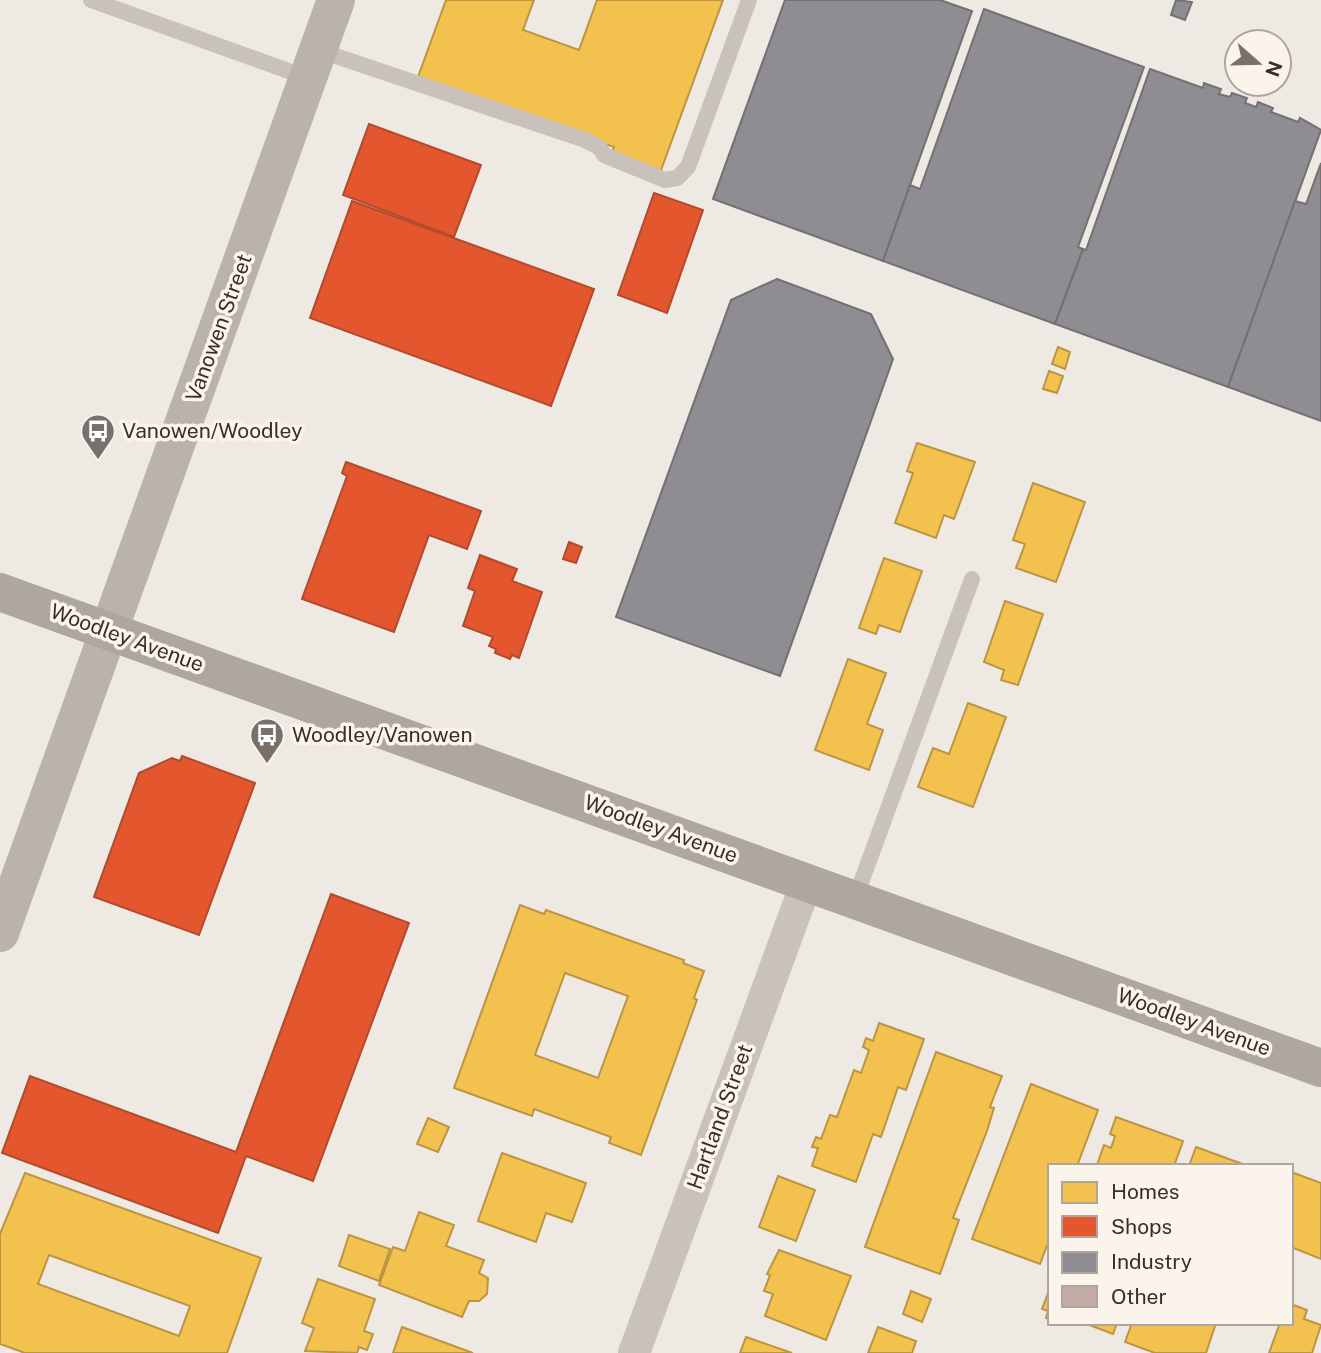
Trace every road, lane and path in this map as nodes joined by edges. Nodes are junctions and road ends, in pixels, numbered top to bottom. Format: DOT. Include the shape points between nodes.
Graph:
graph roads {
  1 [pos="91,0"];
  2 [pos="749,0"];
  3 [pos="332,1"];
  4 [pos="313,64"];
  5 [pos="972,579"];
  6 [pos="0,592"];
  7 [pos="109,633"];
  8 [pos="807,881"];
  9 [pos="855,899"];
  10 [pos="0,933"];
  11 [pos="1321,1068"];
  12 [pos="634,1353"];
  1 -- 4 [label="lane"];
  2 -- 4 [label="lane" via="688,167 677,178 665,180 604,155 585,140"];
  3 -- 4 [label="main road, Vanowen Street"];
  4 -- 7 [label="main road, Vanowen Street"];
  5 -- 9 [label="lane"];
  6 -- 7 [label="main road, Woodley Avenue"];
  7 -- 8 [label="main road, Woodley Avenue"];
  7 -- 10 [label="main road, Vanowen Street"];
  8 -- 9 [label="main road, Woodley Avenue"];
  8 -- 12 [label="street, Hartland Street"];
  9 -- 11 [label="main road, Woodley Avenue"];
}
